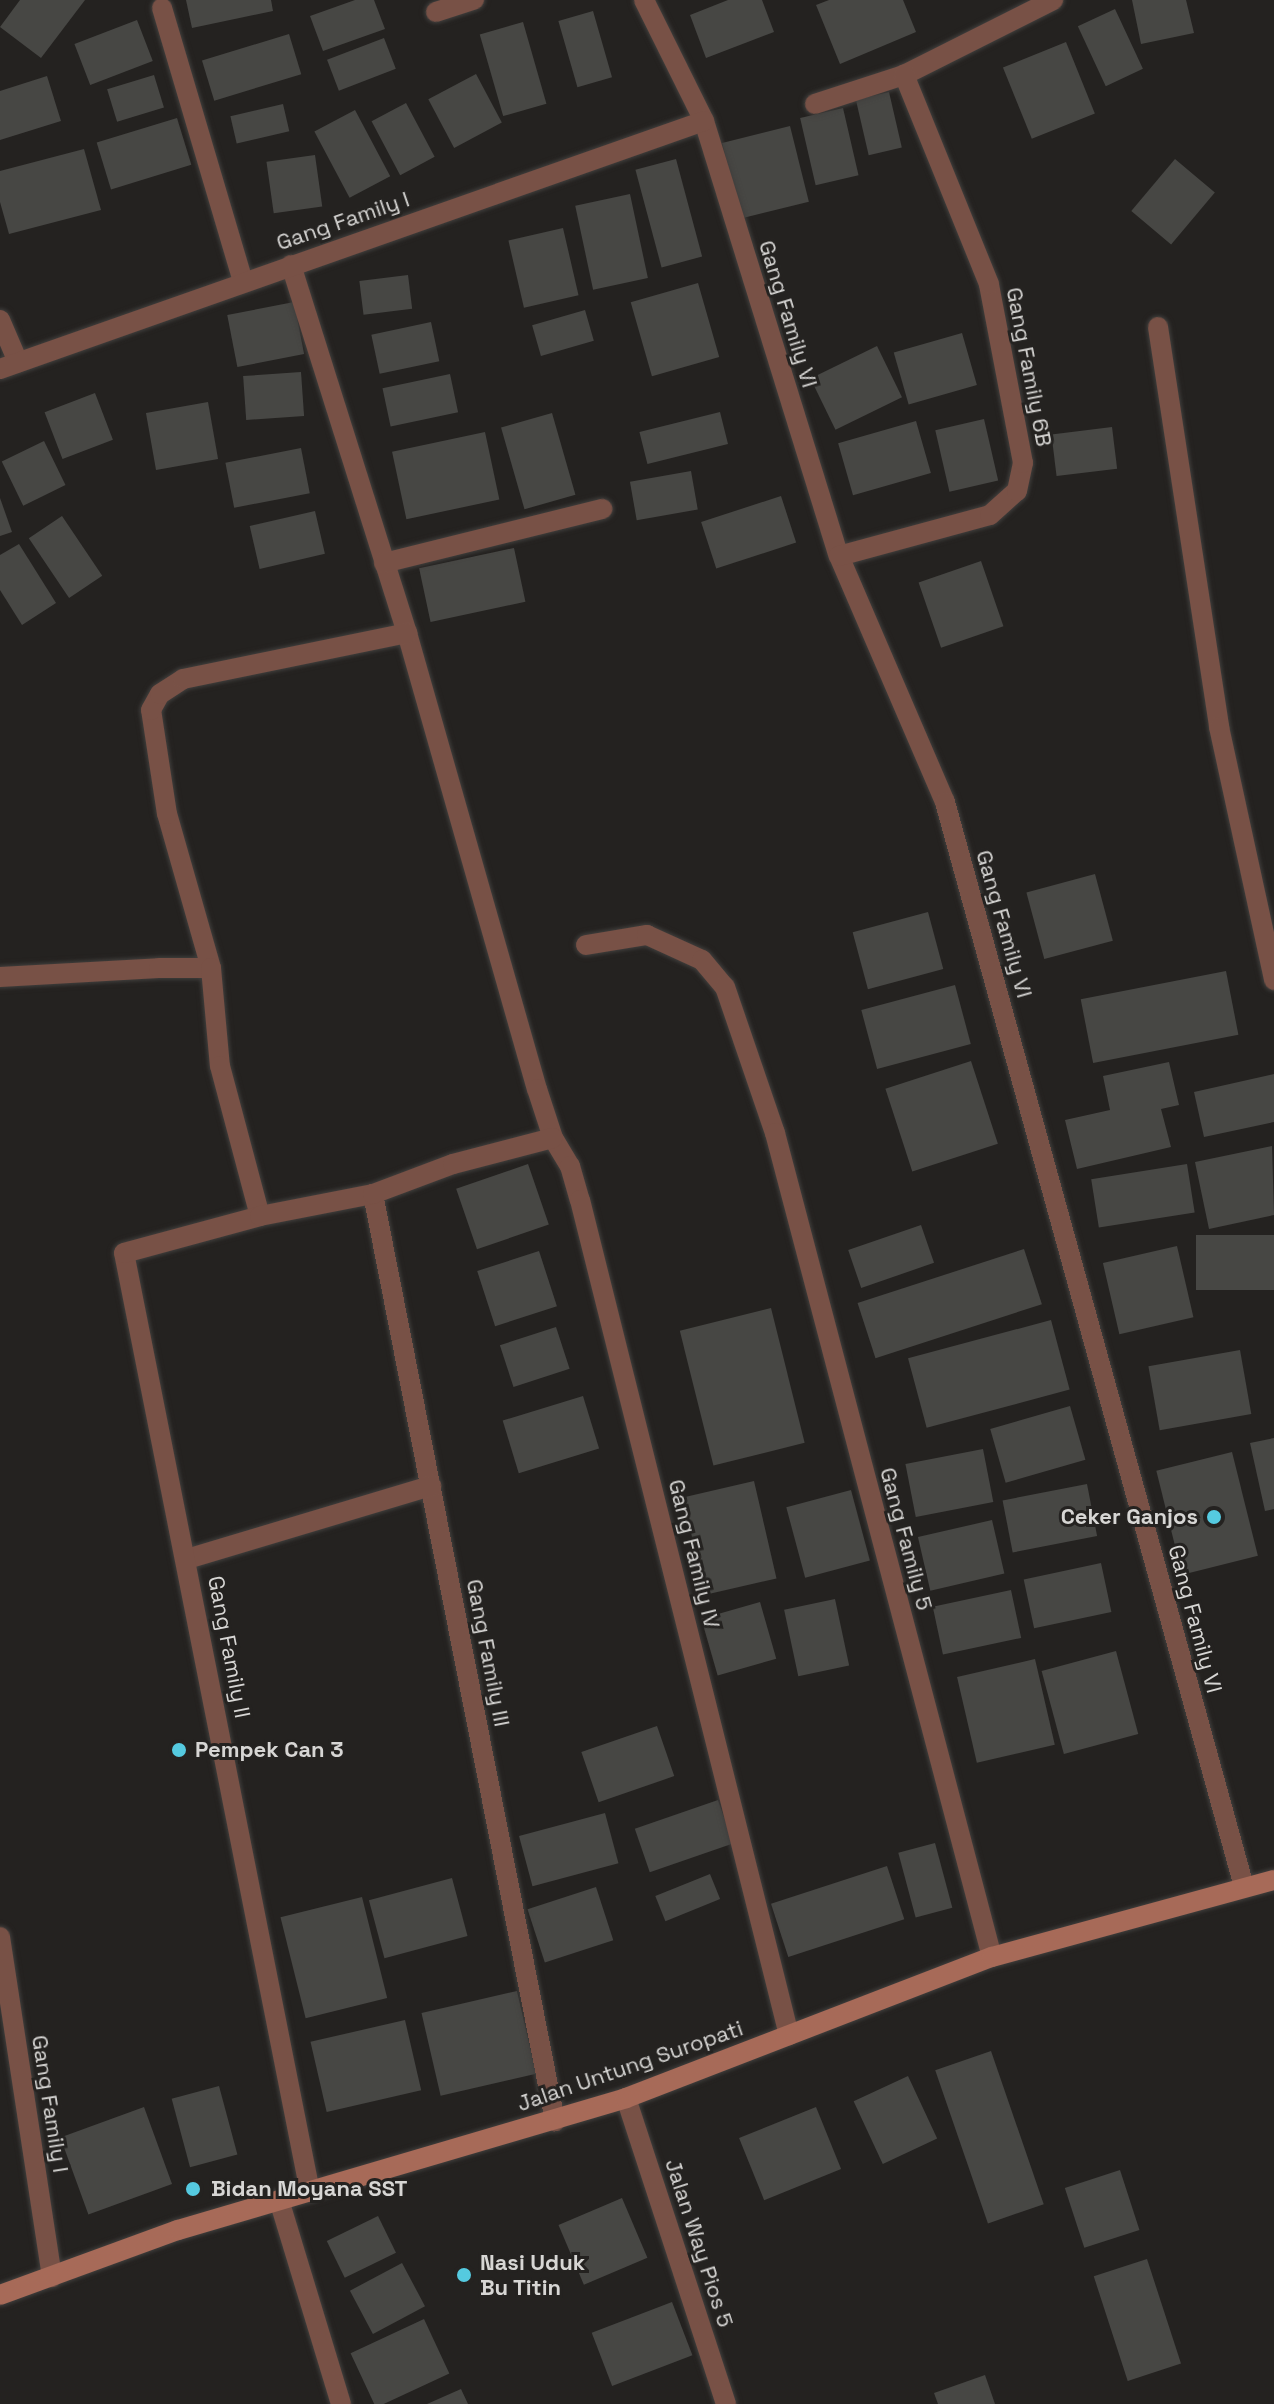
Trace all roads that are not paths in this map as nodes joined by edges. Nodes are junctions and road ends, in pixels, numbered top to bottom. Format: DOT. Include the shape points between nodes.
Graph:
graph roads {
  1 [pos="474,0"];
  2 [pos="644,0"];
  3 [pos="1053,0"];
  4 [pos="162,8"];
  5 [pos="436,12"];
  6 [pos="904,75"];
  7 [pos="815,104"];
  8 [pos="704,121"];
  9 [pos="291,265"];
  10 [pos="243,282"];
  11 [pos="0,320"];
  12 [pos="1158,327"];
  13 [pos="9,366"];
  14 [pos="602,509"];
  15 [pos="839,556"];
  16 [pos="384,563"];
  17 [pos="407,633"];
  18 [pos="586,945"];
  19 [pos="211,968"];
  20 [pos="0,977"];
  21 [pos="1274,980"];
  22 [pos="553,1138"];
  23 [pos="373,1194"];
  24 [pos="260,1216"];
  25 [pos="431,1486"];
  26 [pos="187,1559"];
  27 [pos="1274,1880"];
  28 [pos="1244,1887"];
  29 [pos="0,1937"];
  30 [pos="992,1957"];
  31 [pos="789,2035"];
  32 [pos="626,2098"];
  33 [pos="555,2121"];
  34 [pos="310,2192"];
  35 [pos="279,2200"];
  36 [pos="52,2277"];
  37 [pos="0,2295"];
  38 [pos="341,2404"];
  39 [pos="726,2404"];
  1 -- 5 [label="street"];
  2 -- 8 [label="street, Gang Family VI"];
  3 -- 6 [label="street"];
  4 -- 10 [label="street"];
  6 -- 7 [label="street"];
  6 -- 15 [label="street, Gang Family 6B" via="989,284 1023,463 1017,491 990,515"];
  8 -- 9 [label="street, Gang Family I"];
  8 -- 15 [label="street, Gang Family VI"];
  9 -- 10 [label="street, Gang Family I"];
  9 -- 16 [label="street, Gang Family IV"];
  10 -- 13 [label="street, Gang Family I"];
  11 -- 13 [label="street"];
  12 -- 21 [label="street" via="1219,727"];
  14 -- 16 [label="street"];
  15 -- 28 [label="street, Gang Family VI" via="945,802"];
  16 -- 17 [label="street, Gang Family IV"];
  17 -- 19 [label="street" via="183,679 160,694 151,710 167,814"];
  17 -- 22 [label="street, Gang Family IV"];
  18 -- 30 [label="street, Gang Family 5" via="647,935 702,960 725,987 775,1133"];
  19 -- 20 [label="street"];
  19 -- 24 [label="street" via="220,1066"];
  22 -- 23 [label="street" via="453,1164"];
  22 -- 31 [label="street, Gang Family IV" via="570,1166 580,1200"];
  23 -- 24 [label="street"];
  23 -- 25 [label="street, Gang Family III"];
  24 -- 26 [label="street, Gang Family II" via="124,1253"];
  25 -- 26 [label="street"];
  25 -- 33 [label="street, Gang Family III"];
  26 -- 34 [label="street, Gang Family II"];
  27 -- 28 [label="main road, Jalan Untung Suropati"];
  28 -- 30 [label="main road, Jalan Untung Suropati"];
  29 -- 36 [label="street, Gang Family I"];
  30 -- 31 [label="main road, Jalan Untung Suropati"];
  31 -- 32 [label="main road, Jalan Untung Suropati"];
  32 -- 33 [label="main road, Jalan Untung Suropati"];
  32 -- 39 [label="street, Jalan Way Pios 5"];
  33 -- 34 [label="main road, Jalan Untung Suropati"];
  34 -- 35 [label="main road, Jalan Untung Suropati"];
  35 -- 36 [label="main road, Jalan Untung Suropati" via="178,2230"];
  35 -- 38 [label="street"];
  36 -- 37 [label="main road, Jalan Untung Suropati"];
}
